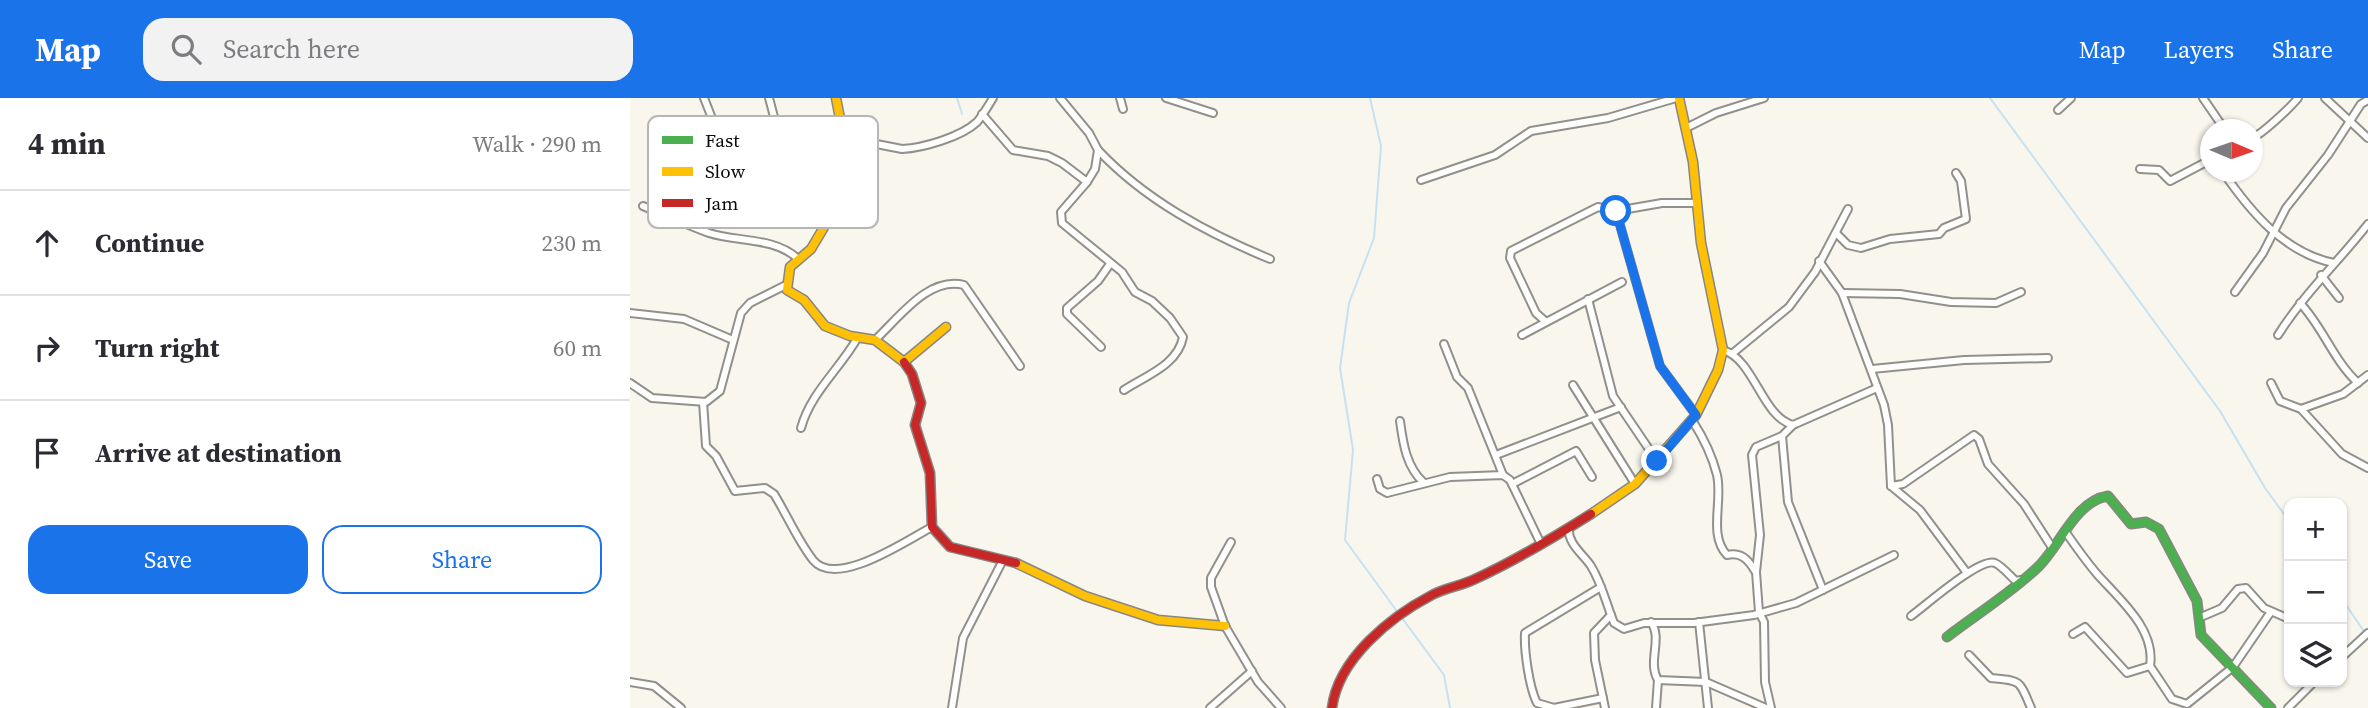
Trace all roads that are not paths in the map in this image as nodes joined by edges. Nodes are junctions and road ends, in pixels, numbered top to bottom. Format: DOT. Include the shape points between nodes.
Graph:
graph roads {
  1 [pos="704,98"];
  2 [pos="769,98"];
  3 [pos="836,98"];
  4 [pos="993,98"];
  5 [pos="1060,98"];
  6 [pos="1120,98"];
  7 [pos="1166,98"];
  8 [pos="1678,98"];
  9 [pos="1764,98"];
  10 [pos="2071,98"];
  11 [pos="2203,98"];
  12 [pos="2298,98"];
  13 [pos="2325,98"];
  14 [pos="2368,100"];
  15 [pos="1123,109"];
  16 [pos="2057,110"];
  17 [pos="1213,113"];
  18 [pos="982,114"];
  19 [pos="711,116"];
  20 [pos="774,116"];
  21 [pos="839,116"];
  22 [pos="2217,119"];
  23 [pos="2350,121"];
  24 [pos="1686,128"];
  25 [pos="2263,130"];
  26 [pos="2368,138"];
  27 [pos="878,144"];
  28 [pos="1098,150"];
  29 [pos="2200,165"];
  30 [pos="2140,169"];
  31 [pos="1956,173"];
  32 [pos="1421,180"];
  33 [pos="1087,182"];
  34 [pos="2230,182"];
  35 [pos="1696,203"];
  36 [pos="643,206"];
  37 [pos="648,208"];
  38 [pos="1848,209"];
  39 [pos="1616,211"];
  40 [pos="2368,224"];
  41 [pos="696,228"];
  42 [pos="825,228"];
  43 [pos="1836,233"];
  44 [pos="2275,233"];
  45 [pos="797,258"];
  46 [pos="1270,260"];
  47 [pos="1819,261"];
  48 [pos="2334,263"];
  49 [pos="1110,264"];
  50 [pos="2321,275"];
  51 [pos="1622,282"];
  52 [pos="786,285"];
  53 [pos="2021,292"];
  54 [pos="2235,292"];
  55 [pos="1842,293"];
  56 [pos="2339,298"];
  57 [pos="1588,299"];
  58 [pos="2300,303"];
  59 [pos="630,313"];
  60 [pos="1545,321"];
  61 [pos="946,327"];
  62 [pos="1522,335"];
  63 [pos="2278,335"];
  64 [pos="858,337"];
  65 [pos="733,340"];
  66 [pos="875,340"];
  67 [pos="1444,344"];
  68 [pos="1101,347"];
  69 [pos="1723,350"];
  70 [pos="1733,353"];
  71 [pos="2048,358"];
  72 [pos="904,362"];
  73 [pos="1020,366"];
  74 [pos="1872,369"];
  75 [pos="2368,375"];
  76 [pos="630,383"];
  77 [pos="2271,383"];
  78 [pos="2358,383"];
  79 [pos="1573,385"];
  80 [pos="1877,388"];
  81 [pos="1124,390"];
  82 [pos="703,402"];
  83 [pos="1621,407"];
  84 [pos="2301,409"];
  85 [pos="1694,417"];
  86 [pos="1594,419"];
  87 [pos="1400,421"];
  88 [pos="1793,425"];
  89 [pos="801,428"];
  90 [pos="1782,436"];
  91 [pos="1496,455"];
  92 [pos="1657,461"];
  93 [pos="2368,468"];
  94 [pos="1503,475"];
  95 [pos="1592,477"];
  96 [pos="1377,479"];
  97 [pos="1424,482"];
  98 [pos="1512,484"];
  99 [pos="1635,484"];
  100 [pos="1891,486"];
  101 [pos="932,527"];
  102 [pos="1569,528"];
  103 [pos="2067,534"];
  104 [pos="1231,542"];
  105 [pos="1540,542"];
  106 [pos="2053,549"];
  107 [pos="1895,555"];
  108 [pos="1002,562"];
  109 [pos="1756,572"];
  110 [pos="1967,573"];
  111 [pos="2023,580"];
  112 [pos="1601,587"];
  113 [pos="1823,590"];
  114 [pos="1759,612"];
  115 [pos="2270,612"];
  116 [pos="1611,615"];
  117 [pos="1911,616"];
  118 [pos="2201,617"];
  119 [pos="2284,618"];
  120 [pos="1651,622"];
  121 [pos="1699,622"];
  122 [pos="1225,626"];
  123 [pos="2368,633"];
  124 [pos="2073,634"];
  125 [pos="1947,637"];
  126 [pos="2347,652"];
  127 [pos="1969,655"];
  128 [pos="2150,666"];
  129 [pos="2233,667"];
  130 [pos="1252,671"];
  131 [pos="1658,680"];
  132 [pos="630,682"];
  133 [pos="1706,682"];
  134 [pos="2309,687"];
  135 [pos="1603,698"];
  136 [pos="681,708"];
  137 [pos="952,708"];
  138 [pos="1210,708"];
  139 [pos="1281,708"];
  140 [pos="1332,708"];
  141 [pos="1605,708"];
  142 [pos="1656,708"];
  143 [pos="1708,708"];
  144 [pos="1768,708"];
  145 [pos="2031,708"];
  146 [pos="2270,708"];
  147 [pos="2288,708"];
  1 -- 19 [label="street"];
  2 -- 20 [label="street"];
  3 -- 21 [label="street"];
  4 -- 18 [label="street"];
  5 -- 28 [label="street"];
  6 -- 15 [label="street"];
  7 -- 17 [label="street"];
  8 -- 24 [label="street"];
  8 -- 32 [label="street" via="1608,118 1531,131 1495,155"];
  9 -- 24 [label="street"];
  10 -- 16 [label="street"];
  11 -- 22 [label="street"];
  12 -- 25 [label="street"];
  13 -- 23 [label="street"];
  14 -- 23 [label="street"];
  18 -- 27 [label="street" via="964,131 914,149"];
  18 -- 33 [label="street" via="1013,150 1048,156"];
  23 -- 26 [label="street"];
  23 -- 44 [label="street" via="2286,208"];
  24 -- 35 [label="street"];
  28 -- 33 [label="street"];
  28 -- 46 [label="street" via="1120,173 1189,223"];
  29 -- 30 [label="street" via="2170,181 2158,170"];
  31 -- 43 [label="street" via="1966,219 1939,234 1890,239 1861,248 1848,245"];
  33 -- 49 [label="street" via="1061,212 1062,223"];
  34 -- 44 [label="street"];
  35 -- 39 [label="street"];
  35 -- 69 [label="street"];
  36 -- 37 [label="street"];
  38 -- 43 [label="street"];
  39 -- 60 [label="street" via="1598,207 1511,251 1510,258 1536,313"];
  39 -- 85 [label="street" via="1660,366"];
  40 -- 48 [label="street"];
  41 -- 45 [label="street" via="778,248"];
  42 -- 45 [label="street" via="811,250"];
  43 -- 47 [label="street"];
  44 -- 48 [label="street" via="2301,251"];
  44 -- 54 [label="street"];
  45 -- 52 [label="street"];
  47 -- 55 [label="street"];
  47 -- 70 [label="street" via="1789,307"];
  48 -- 50 [label="street"];
  49 -- 68 [label="street" via="1098,282 1067,309"];
  49 -- 81 [label="street" via="1122,272 1135,292 1170,318 1183,337 1163,367"];
  50 -- 56 [label="street"];
  50 -- 58 [label="street"];
  51 -- 57 [label="street"];
  52 -- 64 [label="street" via="825,326"];
  52 -- 65 [label="street" via="750,303 741,313"];
  53 -- 55 [label="street" via="1996,303"];
  55 -- 74 [label="street"];
  57 -- 60 [label="street"];
  57 -- 83 [label="street" via="1613,396"];
  58 -- 63 [label="street"];
  58 -- 78 [label="street" via="2312,315 2343,369"];
  59 -- 65 [label="street" via="684,319"];
  60 -- 62 [label="street"];
  61 -- 72 [label="street"];
  64 -- 66 [label="street"];
  64 -- 89 [label="street" via="814,397"];
  65 -- 82 [label="street" via="720,391"];
  66 -- 72 [label="street"];
  66 -- 73 [label="street" via="928,292 955,283 964,285"];
  67 -- 91 [label="street"];
  69 -- 70 [label="street"];
  69 -- 85 [label="street"];
  70 -- 88 [label="street" via="1763,396"];
  71 -- 74 [label="street"];
  72 -- 101 [label="street" via="921,403 915,425 930,472"];
  74 -- 80 [label="street"];
  75 -- 78 [label="street"];
  76 -- 82 [label="street" via="652,398"];
  77 -- 84 [label="street" via="2280,401"];
  78 -- 84 [label="street" via="2333,399"];
  79 -- 86 [label="street"];
  80 -- 88 [label="street"];
  80 -- 100 [label="street" via="1888,425"];
  82 -- 101 [label="street" via="706,446 735,491 765,488 774,494 814,562 832,571 852,568"];
  83 -- 86 [label="street"];
  83 -- 92 [label="street"];
  84 -- 93 [label="street" via="2342,454"];
  85 -- 92 [label="street"];
  85 -- 109 [label="street" via="1716,474 1718,542 1727,555 1736,553 1748,559"];
  86 -- 91 [label="street"];
  86 -- 99 [label="street"];
  87 -- 97 [label="street" via="1413,471"];
  88 -- 90 [label="street"];
  90 -- 109 [label="street" via="1756,447 1752,455 1760,535"];
  90 -- 113 [label="street" via="1788,502"];
  91 -- 94 [label="street"];
  92 -- 99 [label="street"];
  94 -- 97 [label="street"];
  94 -- 98 [label="street"];
  95 -- 98 [label="street" via="1576,451"];
  96 -- 97 [label="street" via="1383,492"];
  98 -- 105 [label="street"];
  99 -- 102 [label="street"];
  100 -- 106 [label="street" via="1903,484 1974,435 1988,464 2024,504"];
  100 -- 110 [label="street" via="1920,510"];
  101 -- 108 [label="street" via="950,547"];
  102 -- 105 [label="street"];
  102 -- 112 [label="street" via="1573,543"];
  103 -- 106 [label="street"];
  103 -- 118 [label="street" via="2095,498 2108,496 2131,524 2146,522 2159,529"];
  103 -- 128 [label="street" via="2098,576 2115,590 2144,633 2152,651"];
  104 -- 122 [label="street" via="1211,578"];
  105 -- 140 [label="street" via="1473,580 1432,595 1368,640 1341,676"];
  106 -- 111 [label="street"];
  107 -- 113 [label="street"];
  108 -- 122 [label="street" via="1026,566 1085,596 1158,620"];
  108 -- 137 [label="street" via="963,638"];
  109 -- 114 [label="street"];
  110 -- 111 [label="street" via="1990,562 2015,581"];
  110 -- 117 [label="street"];
  111 -- 125 [label="street"];
  112 -- 116 [label="street"];
  112 -- 135 [label="street" via="1525,633 1524,646 1537,703 1554,708"];
  113 -- 114 [label="street" via="1796,603"];
  114 -- 121 [label="street"];
  114 -- 144 [label="street" via="1764,622"];
  115 -- 118 [label="street" via="2242,588 2222,608"];
  115 -- 119 [label="street"];
  115 -- 129 [label="street"];
  116 -- 120 [label="street" via="1624,629"];
  116 -- 135 [label="street" via="1594,633"];
  118 -- 129 [label="street" via="2201,635"];
  120 -- 121 [label="street"];
  120 -- 131 [label="street" via="1656,630 1653,663"];
  121 -- 133 [label="street"];
  122 -- 130 [label="street"];
  123 -- 126 [label="street"];
  124 -- 128 [label="street" via="2085,627 2127,673"];
  127 -- 145 [label="street" via="1991,678 2021,683"];
  128 -- 129 [label="street" via="2172,699 2187,704"];
  129 -- 146 [label="street"];
  130 -- 138 [label="street"];
  130 -- 139 [label="street"];
  131 -- 133 [label="street"];
  131 -- 142 [label="street"];
  132 -- 136 [label="street" via="654,686"];
  133 -- 143 [label="street"];
  133 -- 144 [label="street"];
  134 -- 147 [label="street"];
  135 -- 141 [label="street"];
}
